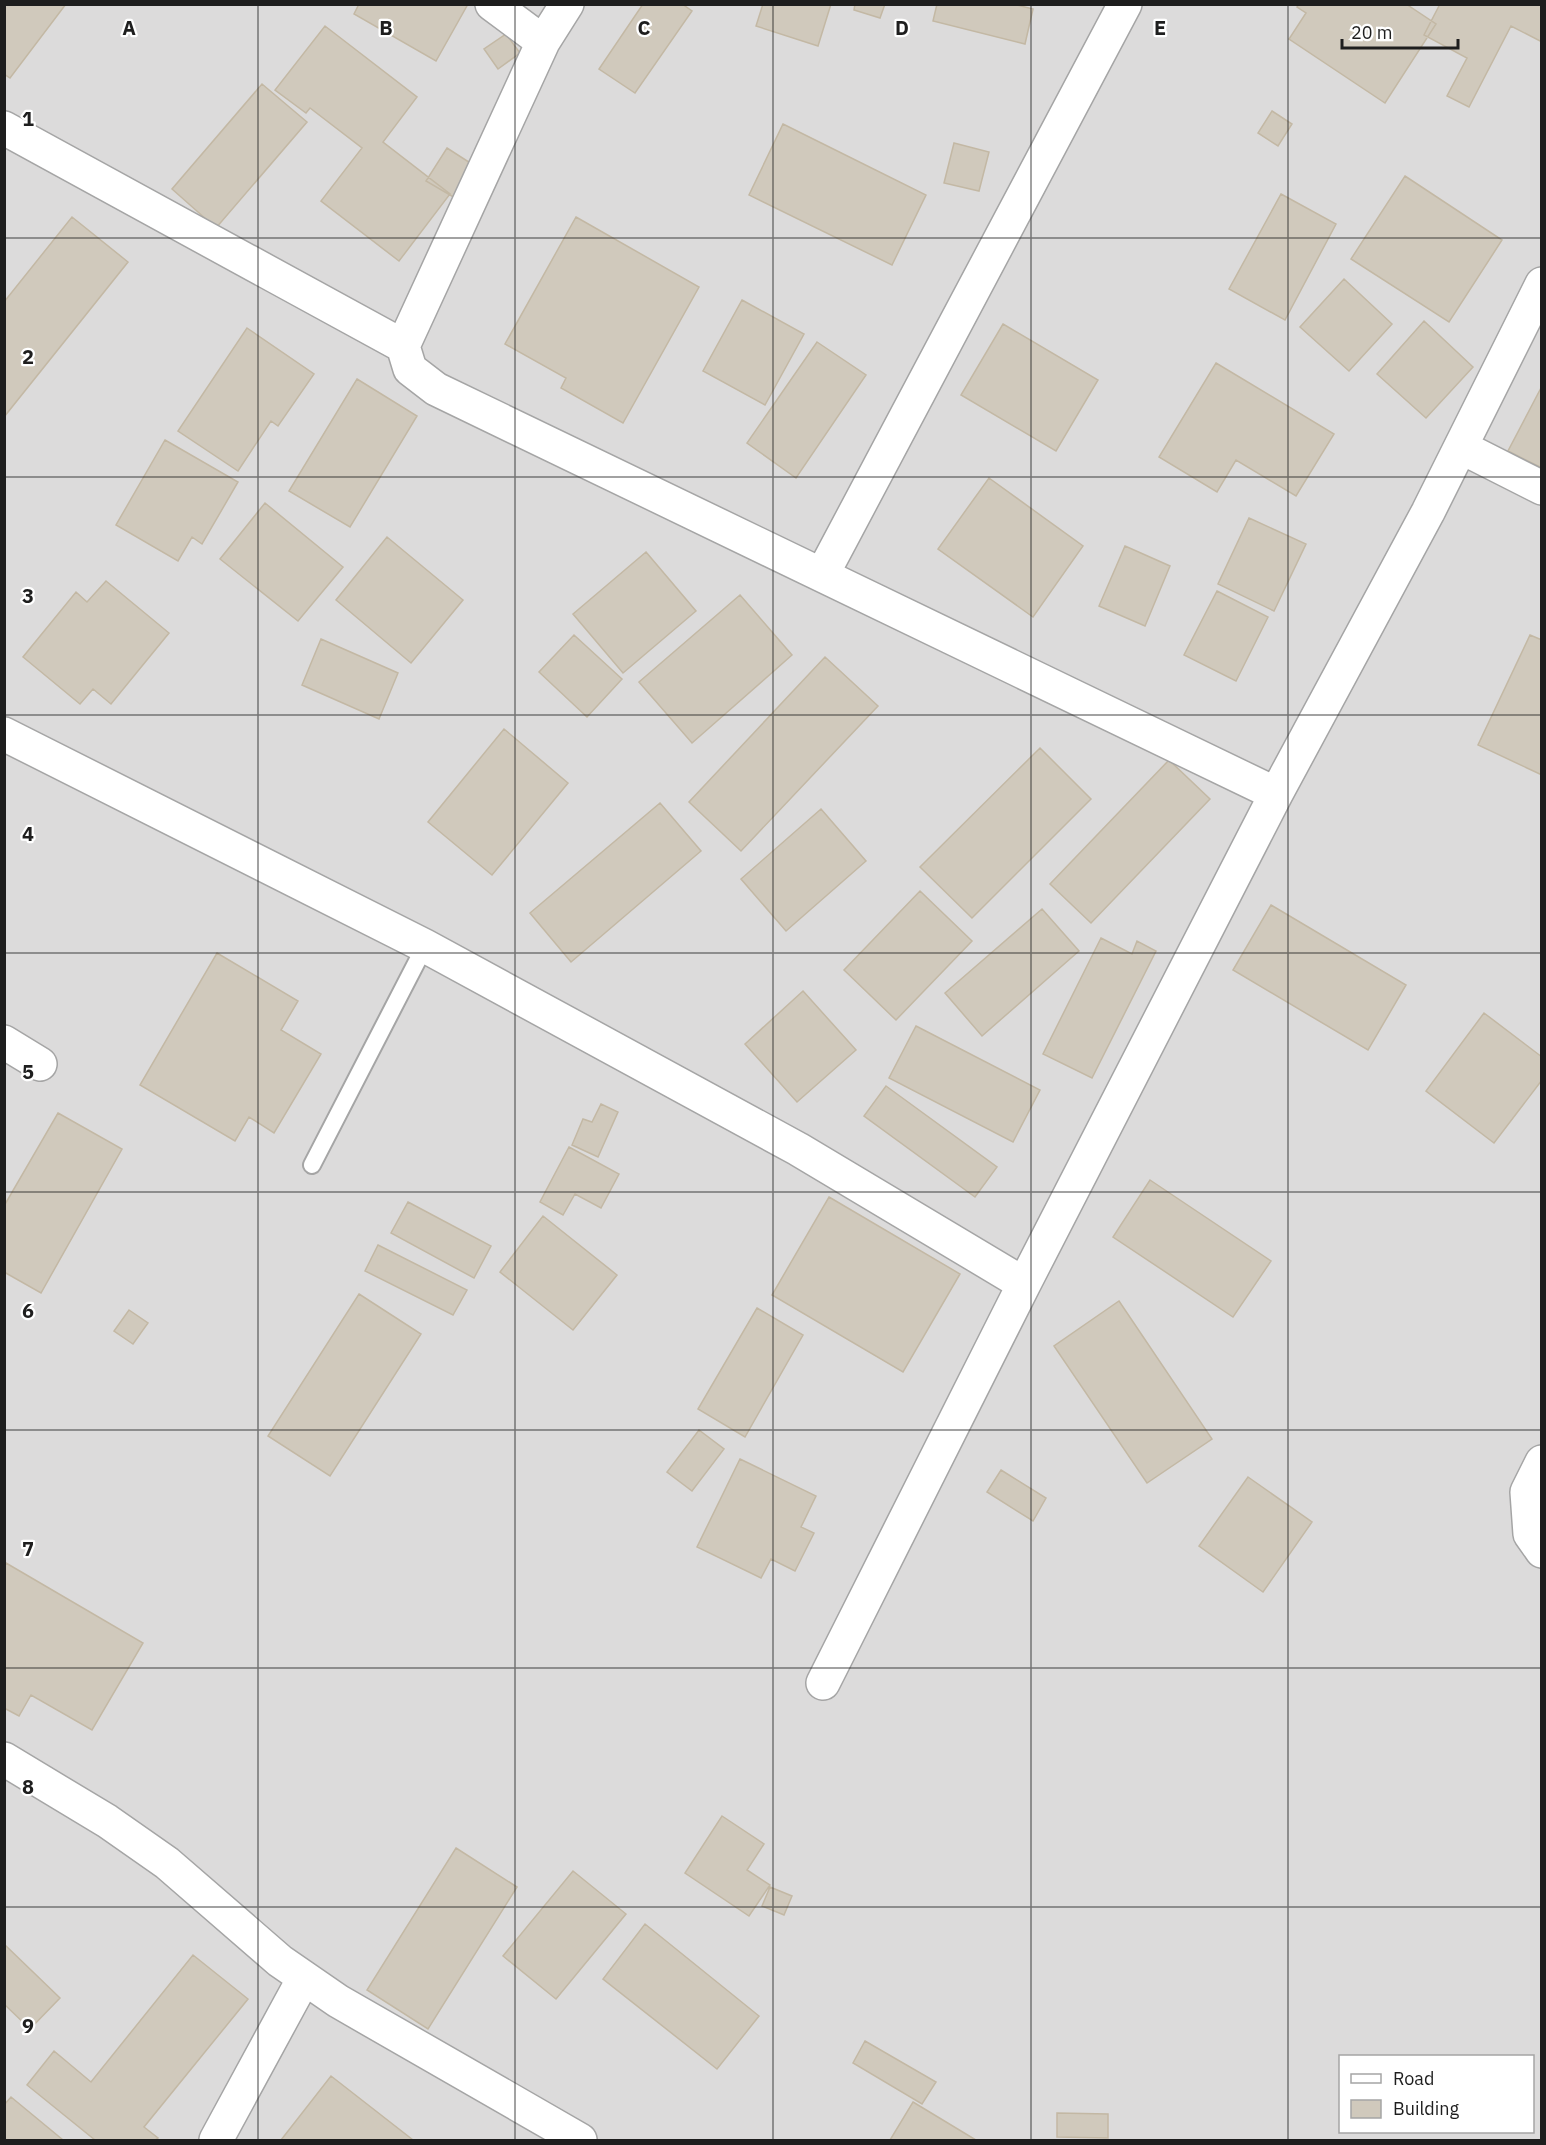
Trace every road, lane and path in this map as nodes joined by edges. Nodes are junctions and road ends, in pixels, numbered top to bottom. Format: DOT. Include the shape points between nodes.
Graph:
graph roads {
  1 [pos="492,4"];
  2 [pos="567,4"];
  3 [pos="1125,4"];
  4 [pos="543,42"];
  5 [pos="4,128"];
  6 [pos="1542,284"];
  7 [pos="403,346"];
  8 [pos="1461,447"];
  9 [pos="1542,488"];
  10 [pos="822,575"];
  11 [pos="4,734"];
  12 [pos="1276,794"];
  13 [pos="425,946"];
  14 [pos="4,1042"];
  15 [pos="40,1064"];
  16 [pos="312,1165"];
  17 [pos="1024,1284"];
  18 [pos="1542,1462"];
  19 [pos="1542,1551"];
  20 [pos="823,1683"];
  21 [pos="4,1759"];
  22 [pos="304,1978"];
  23 [pos="216,2140"];
  24 [pos="580,2140"];
  1 -- 4 [label="street"];
  2 -- 4 [label="street"];
  3 -- 10 [label="street"];
  4 -- 7 [label="street"];
  5 -- 7 [label="street"];
  6 -- 8 [label="street"];
  7 -- 10 [label="street" via="410,369 436,389"];
  8 -- 9 [label="street"];
  8 -- 12 [label="street"];
  10 -- 12 [label="street"];
  11 -- 13 [label="street"];
  12 -- 17 [label="street"];
  13 -- 16 [label="lane"];
  13 -- 17 [label="street" via="798,1149"];
  14 -- 15 [label="street"];
  17 -- 20 [label="street"];
  18 -- 19 [label="street" via="1527,1492 1530,1534"];
  21 -- 22 [label="street" via="107,1821 167,1863"];
  22 -- 23 [label="street"];
  22 -- 24 [label="street"];
}
